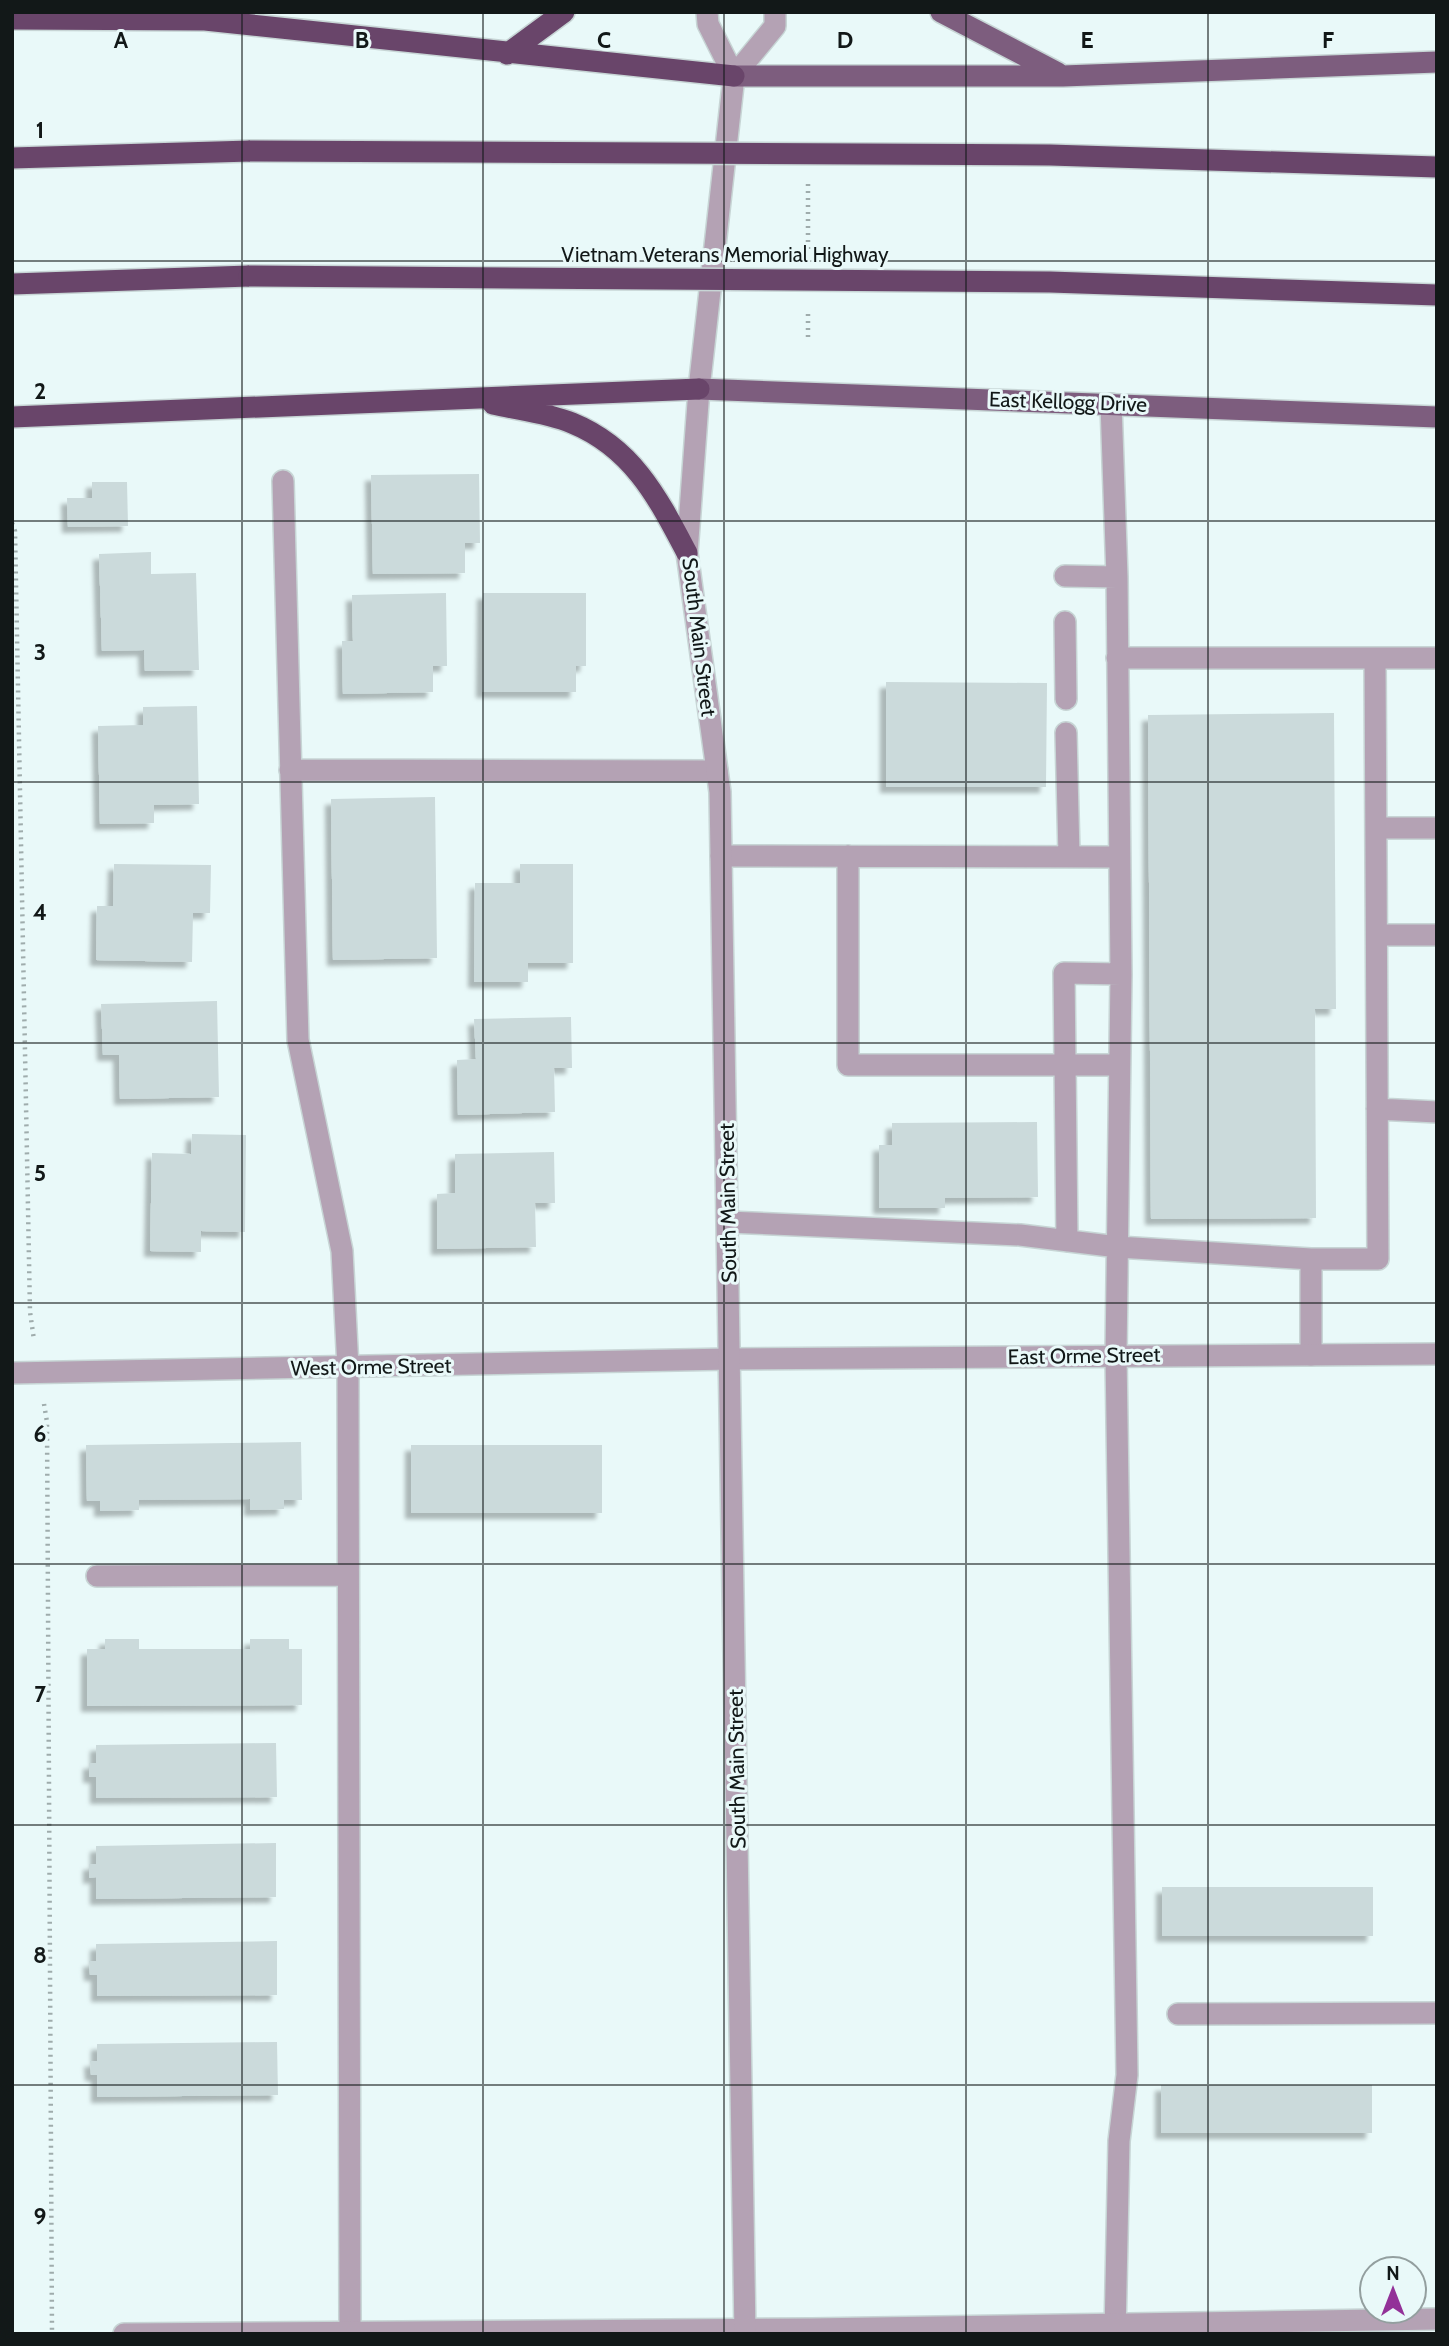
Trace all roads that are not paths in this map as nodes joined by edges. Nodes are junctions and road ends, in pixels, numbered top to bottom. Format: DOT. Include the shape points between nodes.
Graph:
graph roads {
  1 [pos="564,12"];
  2 [pos="707,12"];
  3 [pos="775,12"];
  4 [pos="941,12"];
  5 [pos="12,19"];
  6 [pos="507,54"];
  7 [pos="1437,62"];
  8 [pos="734,76"];
  9 [pos="1063,76"];
  10 [pos="12,158"];
  11 [pos="1437,167"];
  12 [pos="12,284"];
  13 [pos="1437,295"];
  14 [pos="699,389"];
  15 [pos="467,398"];
  16 [pos="1111,404"];
  17 [pos="1437,416"];
  18 [pos="12,417"];
  19 [pos="283,481"];
  20 [pos="687,553"];
  21 [pos="1065,576"];
  22 [pos="1117,577"];
  23 [pos="1065,633"];
  24 [pos="1117,658"];
  25 [pos="1375,658"];
  26 [pos="1437,658"];
  27 [pos="1073,701"];
  28 [pos="1073,733"];
  29 [pos="290,770"];
  30 [pos="717,771"];
  31 [pos="1376,828"];
  32 [pos="1437,828"];
  33 [pos="1069,855"];
  34 [pos="721,856"];
  35 [pos="848,856"];
  36 [pos="1118,857"];
  37 [pos="1377,935"];
  38 [pos="1437,935"];
  39 [pos="1121,974"];
  40 [pos="1066,1063"];
  41 [pos="1119,1065"];
  42 [pos="1377,1109"];
  43 [pos="1437,1112"];
  44 [pos="728,1222"];
  45 [pos="1067,1241"];
  46 [pos="1118,1247"];
  47 [pos="1311,1259"];
  48 [pos="1437,1354"];
  49 [pos="1311,1355"];
  50 [pos="1116,1356"];
  51 [pos="730,1359"];
  52 [pos="348,1368"];
  53 [pos="12,1373"];
  54 [pos="348,1574"];
  55 [pos="97,1576"];
  56 [pos="1437,2013"];
  57 [pos="1178,2014"];
  58 [pos="1437,2319"];
  59 [pos="1115,2329"];
  60 [pos="745,2332"];
  61 [pos="350,2333"];
  62 [pos="124,2334"];
  1 -- 6 [label="highway"];
  2 -- 8 [label="street" via="708,24"];
  3 -- 8 [label="street" via="775,26"];
  4 -- 9 [label="main road"];
  5 -- 6 [label="highway" via="205,20"];
  6 -- 8 [label="highway"];
  7 -- 9 [label="main road"];
  8 -- 9 [label="main road"];
  8 -- 14 [label="street, South Main Street"];
  10 -- 11 [label="highway, bridge" via="250,151 1036,155"];
  12 -- 13 [label="highway, Vietnam Veterans Memorial Highway, bridge" via="249,276 994,282"];
  14 -- 15 [label="highway"];
  14 -- 16 [label="main road, East Kellogg Drive"];
  14 -- 20 [label="street, South Main Street"];
  15 -- 18 [label="highway"];
  15 -- 20 [label="highway" via="572,423 622,452 661,503"];
  16 -- 17 [label="main road, East Kellogg Drive"];
  16 -- 22 [label="street"];
  19 -- 29 [label="street"];
  20 -- 30 [label="street, South Main Street"];
  21 -- 22 [label="street"];
  22 -- 24 [label="street"];
  23 -- 27 [label="street"];
  24 -- 25 [label="street"];
  24 -- 36 [label="street"];
  25 -- 26 [label="street"];
  25 -- 31 [label="street"];
  28 -- 33 [label="street" via="1067,776"];
  29 -- 30 [label="street"];
  29 -- 52 [label="street" via="298,1040 342,1251"];
  30 -- 34 [label="street, South Main Street"];
  31 -- 32 [label="street"];
  31 -- 37 [label="street"];
  33 -- 35 [label="street"];
  33 -- 36 [label="street"];
  34 -- 35 [label="street"];
  34 -- 44 [label="street, South Main Street"];
  35 -- 40 [label="street" via="848,1065"];
  36 -- 39 [label="street"];
  37 -- 38 [label="street"];
  37 -- 42 [label="street"];
  39 -- 40 [label="street" via="1064,973"];
  39 -- 41 [label="street"];
  40 -- 41 [label="street"];
  40 -- 45 [label="street"];
  41 -- 46 [label="street"];
  42 -- 43 [label="street"];
  42 -- 47 [label="street" via="1378,1259"];
  44 -- 45 [label="street"];
  44 -- 51 [label="street, South Main Street"];
  45 -- 46 [label="street"];
  46 -- 47 [label="street"];
  46 -- 50 [label="street"];
  47 -- 49 [label="street"];
  48 -- 49 [label="street, East Orme Street"];
  49 -- 50 [label="street, East Orme Street"];
  50 -- 51 [label="street, East Orme Street"];
  50 -- 59 [label="street" via="1127,2076 1119,2141"];
  51 -- 52 [label="street, West Orme Street"];
  51 -- 60 [label="street, South Main Street"];
  52 -- 53 [label="street, West Orme Street"];
  52 -- 54 [label="street"];
  54 -- 55 [label="street"];
  54 -- 61 [label="street"];
  56 -- 57 [label="street"];
  58 -- 59 [label="street"];
  59 -- 60 [label="street"];
  60 -- 61 [label="street"];
  61 -- 62 [label="street"];
}
